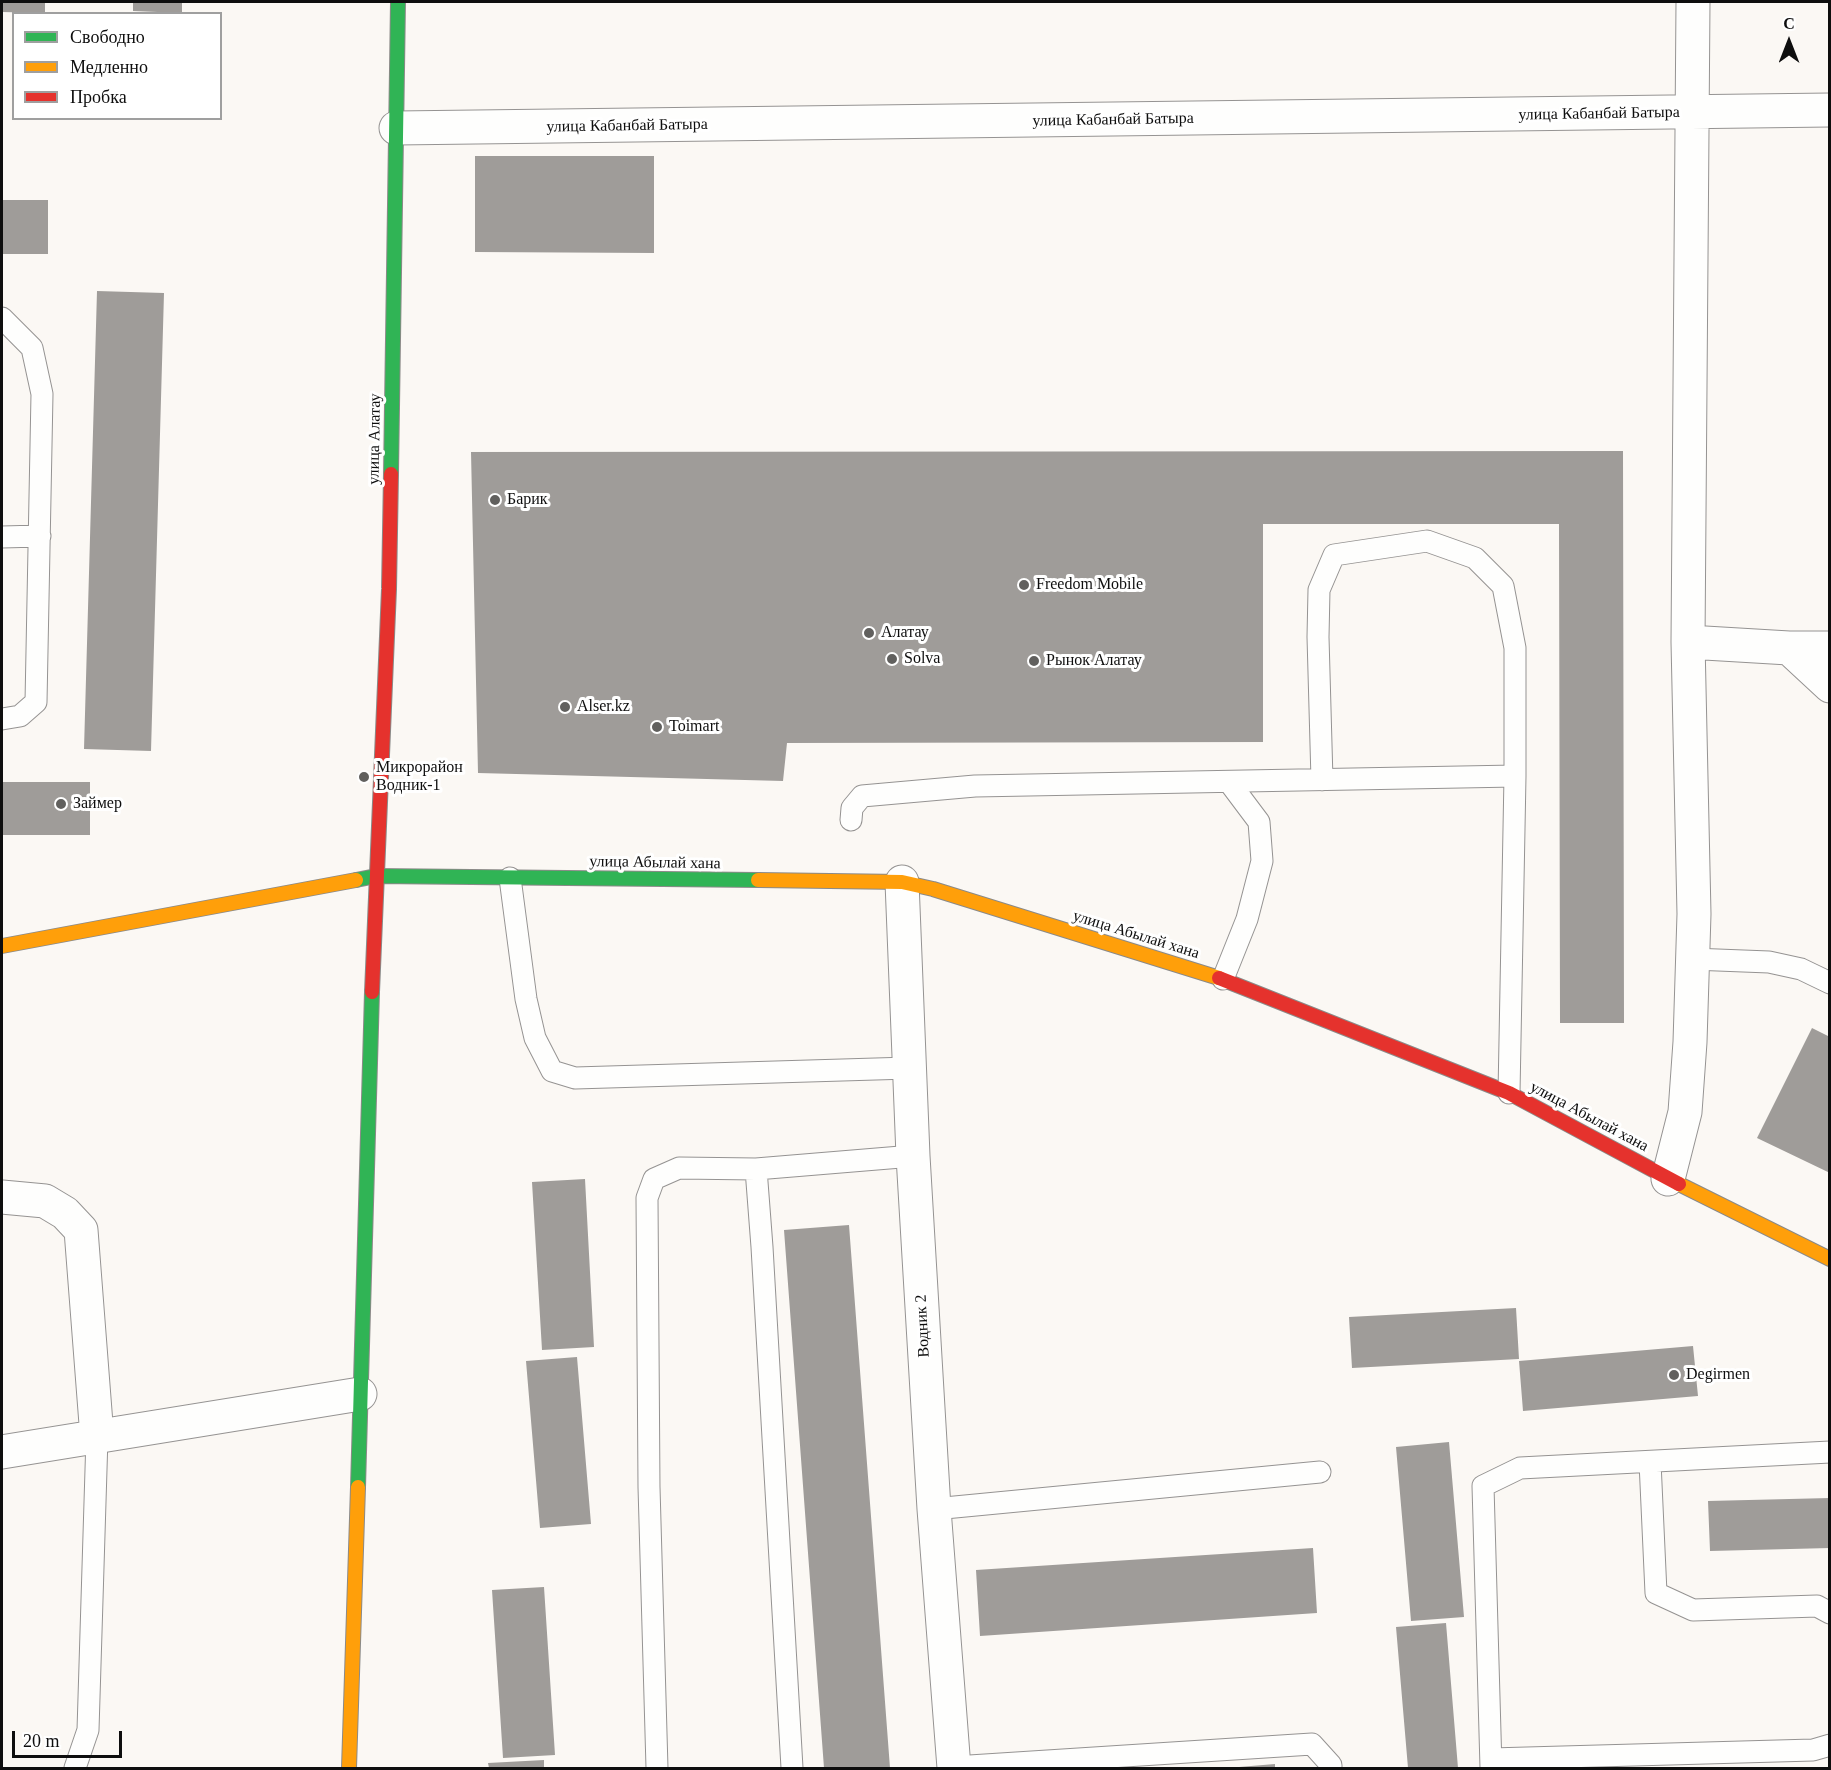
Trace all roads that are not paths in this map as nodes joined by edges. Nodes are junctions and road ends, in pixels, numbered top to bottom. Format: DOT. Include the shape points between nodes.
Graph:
graph roads {
  1 [pos="398,2"];
  2 [pos="1693,2"];
  3 [pos="1830,110"];
  4 [pos="1691,113"];
  5 [pos="396,128"];
  6 [pos="2,318"];
  7 [pos="40,536"];
  8 [pos="2,537"];
  9 [pos="1688,642"];
  10 [pos="1789,648"];
  11 [pos="1830,648"];
  12 [pos="1830,686"];
  13 [pos="2,719"];
  14 [pos="1515,776"];
  15 [pos="1322,780"];
  16 [pos="1229,782"];
  17 [pos="851,820"];
  18 [pos="376,876"];
  19 [pos="510,879"];
  20 [pos="902,882"];
  21 [pos="2,946"];
  22 [pos="1692,959"];
  23 [pos="1223,979"];
  24 [pos="1830,983"];
  25 [pos="909,1068"];
  26 [pos="1509,1093"];
  27 [pos="913,1156"];
  28 [pos="756,1169"];
  29 [pos="1668,1179"];
  30 [pos="2,1197"];
  31 [pos="1830,1259"];
  32 [pos="360,1394"];
  33 [pos="97,1437"];
  34 [pos="2,1452"];
  35 [pos="1830,1452"];
  36 [pos="1650,1462"];
  37 [pos="1320,1472"];
  38 [pos="934,1509"];
  39 [pos="1830,1614"];
  40 [pos="1830,1745"];
  41 [pos="1491,1764"];
  42 [pos="75,1768"];
  43 [pos="349,1768"];
  44 [pos="657,1768"];
  45 [pos="792,1768"];
  46 [pos="954,1768"];
  47 [pos="1331,1768"];
  1 -- 5 [label="main road, улица Алатау"];
  2 -- 4 [label="street"];
  3 -- 4 [label="street, улица Кабанбай Батыра"];
  4 -- 5 [label="street, улица Кабанбай Батыра"];
  4 -- 9 [label="street"];
  5 -- 18 [label="main road, улица Алатау" via="389,589"];
  6 -- 7 [label="lane" via="32,348 42,394"];
  7 -- 8 [label="lane"];
  7 -- 13 [label="lane" via="36,702 20,716"];
  9 -- 10 [label="street"];
  9 -- 22 [label="street"];
  10 -- 11 [label="street"];
  10 -- 12 [label="street"];
  14 -- 15 [label="lane"];
  14 -- 15 [label="lane" via="1515,648 1503,586 1474,558 1426,541 1334,555 1320,591"];
  14 -- 26 [label="lane"];
  15 -- 16 [label="lane"];
  16 -- 17 [label="lane" via="975,786 862,796 852,808"];
  16 -- 23 [label="lane" via="1259,822 1262,861 1247,919"];
  18 -- 19 [label="main road, улица Абылай хана"];
  18 -- 21 [label="main road, улица Абылай хана"];
  18 -- 32 [label="main road, улица Алатау"];
  19 -- 20 [label="main road, улица Абылай хана"];
  19 -- 25 [label="lane" via="526,999 535,1038 552,1071 575,1078"];
  20 -- 23 [label="main road, улица Абылай хана"];
  20 -- 25 [label="street, Водник 2"];
  22 -- 24 [label="lane" via="1769,962 1801,969"];
  22 -- 29 [label="street" via="1685,1112"];
  23 -- 26 [label="main road, улица Абылай хана"];
  25 -- 27 [label="street, Водник 2"];
  26 -- 29 [label="main road, улица Абылай хана"];
  27 -- 28 [label="lane"];
  27 -- 38 [label="street, Водник 2"];
  28 -- 44 [label="lane" via="679,1168 654,1179 646,1198"];
  28 -- 45 [label="lane"];
  29 -- 31 [label="main road, улица Абылай хана"];
  30 -- 33 [label="street" via="45,1201 65,1213 81,1230"];
  32 -- 33 [label="street"];
  32 -- 43 [label="main road, улица Алатау"];
  33 -- 34 [label="street"];
  33 -- 42 [label="lane" via="88,1730"];
  35 -- 36 [label="lane"];
  36 -- 39 [label="lane" via="1656,1593 1693,1610 1817,1606"];
  36 -- 41 [label="lane" via="1520,1468 1483,1486"];
  37 -- 38 [label="lane"];
  38 -- 46 [label="street, Водник 2"];
  40 -- 41 [label="lane" via="1814,1750"];
  46 -- 47 [label="lane" via="1312,1744"];
}
